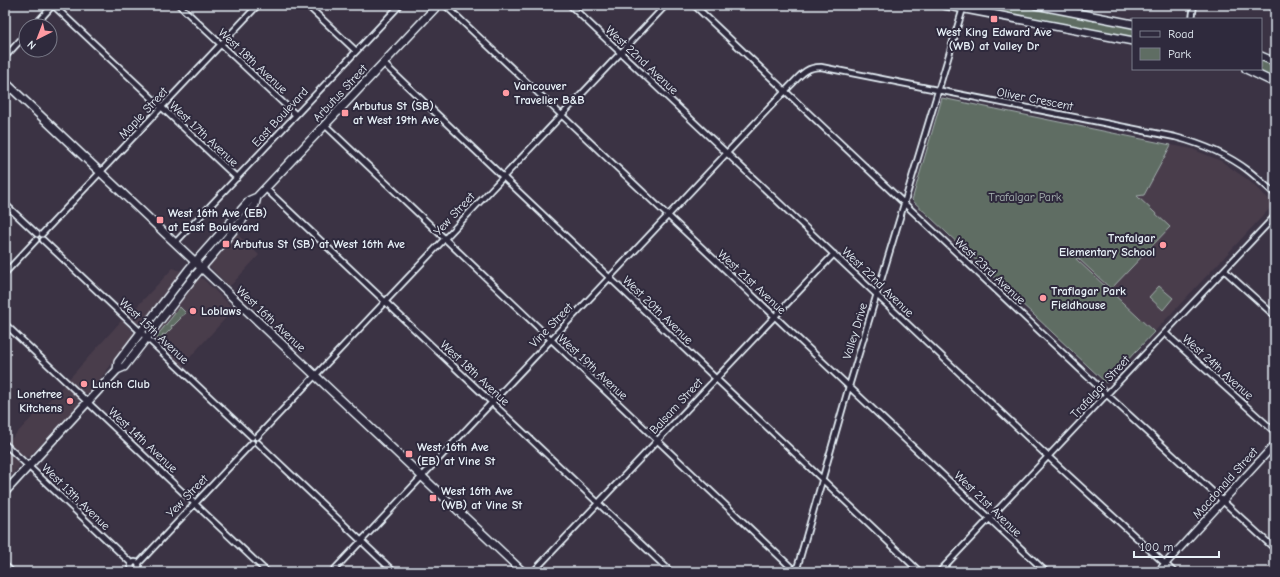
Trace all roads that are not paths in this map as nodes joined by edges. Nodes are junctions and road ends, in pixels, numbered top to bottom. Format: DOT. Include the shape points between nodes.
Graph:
graph roads {
  1 [pos="53,5"];
  2 [pos="179,5"];
  3 [pos="258,5"];
  4 [pos="307,5"];
  5 [pos="400,5"];
  6 [pos="438,5"];
  7 [pos="445,5"];
  8 [pos="570,5"];
  9 [pos="666,5"];
  10 [pos="694,5"];
  11 [pos="944,5"];
  12 [pos="1036,5"];
  13 [pos="1194,5"];
  14 [pos="963,7"];
  15 [pos="41,18"];
  16 [pos="1192,18"];
  17 [pos="1132,24"];
  18 [pos="1132,42"];
  19 [pos="18,43"];
  20 [pos="221,44"];
  21 [pos="356,51"];
  22 [pos="620,53"];
  23 [pos="1262,56"];
  24 [pos="5,57"];
  25 [pos="1275,62"];
  26 [pos="383,63"];
  27 [pos="1248,70"];
  28 [pos="5,82"];
  29 [pos="1275,83"];
  30 [pos="786,91"];
  31 [pos="938,91"];
  32 [pos="162,108"];
  33 [pos="296,115"];
  34 [pos="562,115"];
  35 [pos="325,126"];
  36 [pos="727,153"];
  37 [pos="100,172"];
  38 [pos="503,177"];
  39 [pos="237,178"];
  40 [pos="265,188"];
  41 [pos="1275,194"];
  42 [pos="257,196"];
  43 [pos="5,204"];
  44 [pos="904,204"];
  45 [pos="668,216"];
  46 [pos="1275,216"];
  47 [pos="38,236"];
  48 [pos="444,239"];
  49 [pos="175,243"];
  50 [pos="834,254"];
  51 [pos="195,262"];
  52 [pos="201,268"];
  53 [pos="1224,270"];
  54 [pos="5,273"];
  55 [pos="610,278"];
  56 [pos="877,295"];
  57 [pos="386,302"];
  58 [pos="775,316"];
  59 [pos="1275,316"];
  60 [pos="5,324"];
  61 [pos="141,332"];
  62 [pos="1165,333"];
  63 [pos="147,338"];
  64 [pos="551,340"];
  65 [pos="117,370"];
  66 [pos="315,375"];
  67 [pos="716,379"];
  68 [pos="849,387"];
  69 [pos="1107,395"];
  70 [pos="88,402"];
  71 [pos="492,402"];
  72 [pos="1275,432"];
  73 [pos="254,439"];
  74 [pos="657,441"];
  75 [pos="5,444"];
  76 [pos="1275,444"];
  77 [pos="1048,457"];
  78 [pos="29,466"];
  79 [pos="422,476"];
  80 [pos="822,480"];
  81 [pos="5,492"];
  82 [pos="1223,501"];
  83 [pos="195,503"];
  84 [pos="598,503"];
  85 [pos="989,519"];
  86 [pos="361,540"];
  87 [pos="1275,549"];
  88 [pos="1166,564"];
  89 [pos="5,566"];
  90 [pos="135,568"];
  91 [pos="11,572"];
  92 [pos="267,572"];
  93 [pos="332,572"];
  94 [pos="394,572"];
  95 [pos="523,572"];
  96 [pos="533,572"];
  97 [pos="671,572"];
  98 [pos="796,572"];
  99 [pos="920,572"];
  100 [pos="939,572"];
  101 [pos="1046,572"];
  102 [pos="1158,572"];
  103 [pos="1174,572"];
  1 -- 15 [label="street"];
  1 -- 32 [label="street, West 17th Avenue"];
  2 -- 20 [label="street, West 18th Avenue"];
  3 -- 20 [label="street, Maple Street"];
  4 -- 21 [label="street"];
  5 -- 21 [label="street, East Boulevard"];
  6 -- 26 [label="main road, Arbutus Street"];
  7 -- 34 [label="street, West 21st Avenue"];
  8 -- 22 [label="street, West 22nd Avenue"];
  9 -- 22 [label="street, Yew Street"];
  10 -- 30 [label="street, West 23rd Avenue"];
  11 -- 14 [label="main road"];
  12 -- 17 [label="main road"];
  13 -- 16 [label="street"];
  14 -- 18 [label="main road"];
  14 -- 31 [label="street, Valley Drive"];
  19 -- 24 [label="street"];
  20 -- 32 [label="street, Maple Street"];
  20 -- 33 [label="street, West 18th Avenue"];
  21 -- 33 [label="street, East Boulevard"];
  22 -- 34 [label="street, Yew Street"];
  22 -- 36 [label="street, West 22nd Avenue"];
  23 -- 25 [label="main road"];
  26 -- 35 [label="main road, Arbutus Street"];
  26 -- 38 [label="street, West 20th Avenue"];
  27 -- 29 [label="main road"];
  28 -- 37 [label="main road, West 16th Avenue"];
  30 -- 31 [label="street, Oliver Crescent" via="806,70 821,67"];
  30 -- 36 [label="street, Vine Street"];
  30 -- 44 [label="street, West 23rd Avenue"];
  31 -- 41 [label="street, Oliver Crescent" via="1193,142 1234,160"];
  31 -- 44 [label="street, Valley Drive"];
  32 -- 37 [label="street, Maple Street"];
  32 -- 39 [label="street, West 17th Avenue"];
  33 -- 39 [label="street, East Boulevard"];
  34 -- 38 [label="street, Yew Street"];
  34 -- 45 [label="street, West 21st Avenue"];
  35 -- 40 [label="main road, Arbutus Street"];
  35 -- 48 [label="street, West 19th Avenue"];
  36 -- 45 [label="street, Vine Street"];
  36 -- 50 [label="street, West 22nd Avenue"];
  37 -- 47 [label="street, Maple Street"];
  37 -- 49 [label="main road, West 16th Avenue"];
  38 -- 48 [label="street, Yew Street"];
  38 -- 55 [label="street, West 20th Avenue"];
  39 -- 49 [label="street, East Boulevard"];
  40 -- 42 [label="main road, Arbutus Street"];
  40 -- 57 [label="street, West 18th Avenue"];
  42 -- 51 [label="main road, Arbutus Street" via="250,200"];
  42 -- 52 [label="main road, Arbutus Street" via="255,205"];
  43 -- 47 [label="street"];
  44 -- 56 [label="street, Valley Drive"];
  44 -- 69 [label="street, West 23rd Avenue"];
  45 -- 55 [label="street, Vine Street"];
  45 -- 58 [label="street, West 21st Avenue"];
  46 -- 53 [label="street, Trafalgar Street"];
  47 -- 54 [label="street, Maple Street"];
  47 -- 61 [label="street, West 15th Avenue" via="40,241 43,240"];
  48 -- 57 [label="street, Yew Street"];
  48 -- 64 [label="street, West 19th Avenue"];
  49 -- 51 [label="main road, West 16th Avenue"];
  50 -- 56 [label="street, West 22nd Avenue"];
  50 -- 58 [label="street, Balsam Street"];
  51 -- 52 [label="main road, West 16th Avenue"];
  51 -- 61 [label="main road, Arbutus Street"];
  52 -- 63 [label="main road, Arbutus Street"];
  52 -- 66 [label="main road, West 16th Avenue"];
  53 -- 59 [label="street"];
  53 -- 62 [label="street, Trafalgar Street"];
  55 -- 64 [label="street, Vine Street"];
  55 -- 67 [label="street, West 20th Avenue"];
  56 -- 68 [label="street, Valley Drive"];
  56 -- 77 [label="street, West 22nd Avenue"];
  57 -- 66 [label="street, Yew Street"];
  57 -- 71 [label="street, West 18th Avenue"];
  58 -- 67 [label="street, Balsam Street"];
  58 -- 68 [label="street, West 21st Avenue"];
  60 -- 70 [label="street, West 14th Avenue"];
  61 -- 63 [label="street, West 15th Avenue"];
  61 -- 65 [label="main road, Arbutus Street" via="118,362"];
  62 -- 69 [label="street, Trafalgar Street"];
  62 -- 72 [label="street, West 24th Avenue"];
  63 -- 65 [label="main road, Arbutus Street" via="124,367"];
  63 -- 73 [label="street, West 15th Avenue"];
  64 -- 71 [label="street, Vine Street"];
  64 -- 74 [label="street, West 19th Avenue"];
  65 -- 70 [label="main road, Arbutus Street"];
  66 -- 73 [label="street, Yew Street"];
  66 -- 79 [label="main road, West 16th Avenue"];
  67 -- 74 [label="street, Balsam Street"];
  67 -- 80 [label="street, West 20th Avenue"];
  68 -- 80 [label="street, Valley Drive"];
  68 -- 85 [label="street, West 21st Avenue"];
  69 -- 77 [label="street, Trafalgar Street"];
  69 -- 82 [label="street, West 23rd Avenue"];
  70 -- 78 [label="main road, Arbutus Street"];
  70 -- 83 [label="street, West 14th Avenue"];
  71 -- 79 [label="street, Vine Street"];
  71 -- 84 [label="street, West 18th Avenue"];
  73 -- 83 [label="street, Yew Street"];
  73 -- 86 [label="street" via="259,440 258,443"];
  74 -- 84 [label="street, Balsam Street"];
  74 -- 98 [label="street, West 19th Avenue"];
  75 -- 78 [label="street, West 13th Avenue"];
  76 -- 82 [label="street, Macdonald Street"];
  77 -- 85 [label="street, Trafalgar Street"];
  77 -- 88 [label="street, West 22nd Avenue"];
  78 -- 81 [label="main road, Arbutus Street"];
  78 -- 90 [label="street, West 13th Avenue"];
  79 -- 86 [label="street, Vine Street"];
  79 -- 95 [label="main road, West 16th Avenue"];
  80 -- 98 [label="street, Valley Drive"];
  80 -- 99 [label="street, West 20th Avenue"];
  82 -- 87 [label="street, West 23rd Avenue"];
  82 -- 88 [label="street, Macdonald Street"];
  83 -- 90 [label="street, Yew Street"];
  83 -- 92 [label="street, West 14th Avenue"];
  84 -- 96 [label="street, Balsam Street"];
  84 -- 97 [label="street, West 18th Avenue"];
  85 -- 100 [label="street, Trafalgar Street"];
  85 -- 101 [label="street, West 21st Avenue"];
  86 -- 93 [label="street, Vine Street"];
  86 -- 94 [label="street"];
  88 -- 102 [label="street, Macdonald Street"];
  88 -- 103 [label="street, West 22nd Avenue"];
  89 -- 91 [label="street"];
}
